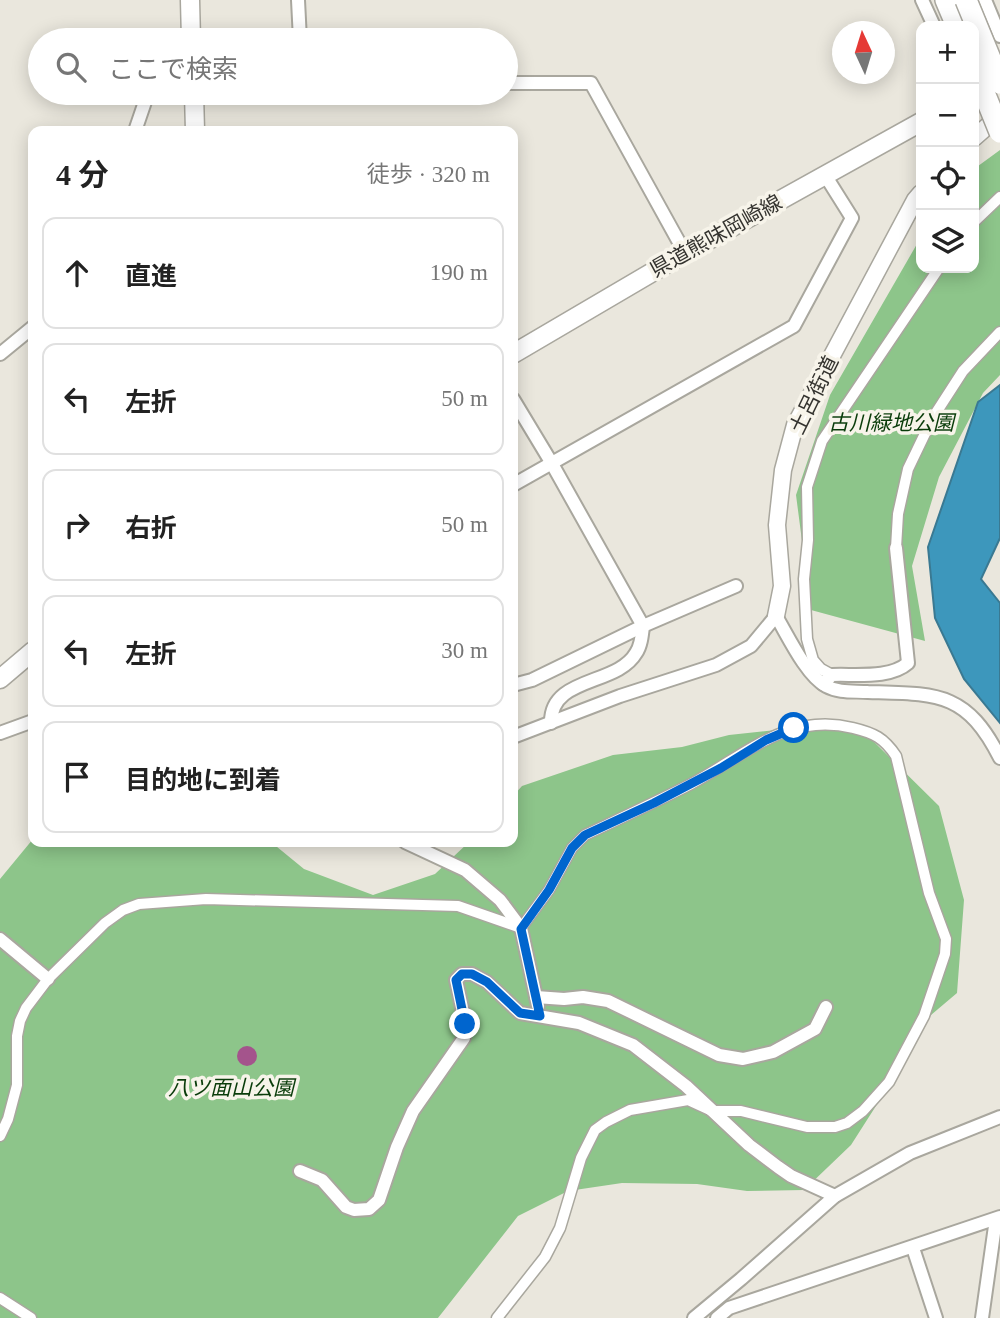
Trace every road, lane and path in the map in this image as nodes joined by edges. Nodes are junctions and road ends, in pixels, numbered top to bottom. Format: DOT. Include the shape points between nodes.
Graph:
graph roads {
  1 [pos="190,0"];
  2 [pos="298,0"];
  3 [pos="922,0"];
  4 [pos="946,0"];
  5 [pos="966,0"];
  6 [pos="985,0"];
  7 [pos="932,21"];
  8 [pos="955,21"];
  9 [pos="189,28"];
  10 [pos="299,28"];
  11 [pos="1000,36"];
  12 [pos="979,80"];
  13 [pos="1000,81"];
  14 [pos="518,83"];
  15 [pos="979,91"];
  16 [pos="144,105"];
  17 [pos="194,105"];
  18 [pos="1000,115"];
  19 [pos="916,125"];
  20 [pos="137,126"];
  21 [pos="195,126"];
  22 [pos="1000,132"];
  23 [pos="979,134"];
  24 [pos="825,175"];
  25 [pos="1000,197"];
  26 [pos="916,199"];
  27 [pos="979,217"];
  28 [pos="685,253"];
  29 [pos="936,273"];
  30 [pos="28,331"];
  31 [pos="1000,332"];
  32 [pos="518,351"];
  33 [pos="0,354"];
  34 [pos="518,408"];
  35 [pos="551,462"];
  36 [pos="518,482"];
  37 [pos="896,548"];
  38 [pos="736,586"];
  39 [pos="776,616"];
  40 [pos="643,626"];
  41 [pos="792,641"];
  42 [pos="751,646"];
  43 [pos="28,655"];
  44 [pos="0,679"];
  45 [pos="828,680"];
  46 [pos="518,684"];
  47 [pos="28,723"];
  48 [pos="551,723"];
  49 [pos="0,733"];
  50 [pos="518,735"];
  51 [pos="1000,758"];
  52 [pos="416,847"];
  53 [pos="521,929"];
  54 [pos="0,939"];
  55 [pos="48,979"];
  56 [pos="536,997"];
  57 [pos="826,1007"];
  58 [pos="540,1016"];
  59 [pos="712,1111"];
  60 [pos="1000,1117"];
  61 [pos="0,1136"];
  62 [pos="300,1171"];
  63 [pos="835,1196"];
  64 [pos="998,1218"];
  65 [pos="913,1248"];
  66 [pos="0,1298"];
  67 [pos="31,1318"];
  68 [pos="497,1318"];
  69 [pos="694,1318"];
  70 [pos="717,1318"];
  71 [pos="936,1318"];
  72 [pos="982,1318"];
  1 -- 9 [label="main road"];
  2 -- 10 [label="street"];
  3 -- 7 [label="street"];
  4 -- 8 [label="highway"];
  5 -- 13 [label="highway, bridge"];
  6 -- 11 [label="street"];
  12 -- 22 [label="highway, bridge"];
  13 -- 15 [label="main road"];
  14 -- 28 [label="street" via="591,83"];
  16 -- 20 [label="street"];
  17 -- 21 [label="main road"];
  18 -- 23 [label="street"];
  19 -- 24 [label="main road, 県道熊味岡崎線"];
  24 -- 28 [label="main road, 県道熊味岡崎線"];
  24 -- 35 [label="street" via="852,218 794,326"];
  25 -- 27 [label="street"];
  26 -- 39 [label="street, 土呂街道" via="795,425 783,470 777,525 782,586"];
  28 -- 32 [label="main road, 県道熊味岡崎線"];
  29 -- 45 [label="street" via="822,441 807,487 807,639 813,660"];
  30 -- 33 [label="street"];
  31 -- 37 [label="street" via="963,370 908,469"];
  34 -- 35 [label="street"];
  35 -- 36 [label="street"];
  35 -- 40 [label="street"];
  37 -- 45 [label="street" via="908,663 888,673"];
  38 -- 40 [label="street"];
  39 -- 41 [label="street"];
  39 -- 42 [label="street"];
  40 -- 46 [label="street"];
  40 -- 48 [label="street" via="636,653 616,671 565,694 554,707"];
  41 -- 42 [label="street" via="768,637"];
  41 -- 45 [label="street" via="813,674"];
  42 -- 48 [label="street" via="716,665"];
  43 -- 44 [label="main road"];
  45 -- 51 [label="street" via="837,691 922,693 960,704 987,732"];
  47 -- 49 [label="street"];
  48 -- 50 [label="street"];
  52 -- 53 [label="street" via="465,870 500,900"];
  53 -- 55 [label="street" via="458,906 206,899 139,904 105,923"];
  53 -- 56 [label="street"];
  53 -- 59 [label="street" via="585,835 684,788 766,740 815,723 865,731 886,741 896,757 929,893 946,939 924,1016 889,1082 847,1123 807,1127 741,1111"];
  54 -- 55 [label="street"];
  55 -- 61 [label="street" via="20,1021 17,1085"];
  56 -- 57 [label="street" via="608,1000 719,1055 743,1059 773,1052 815,1028"];
  56 -- 58 [label="street"];
  58 -- 59 [label="street" via="595,1028 633,1045"];
  58 -- 62 [label="street" via="520,1013 487,982 462,974 456,980 464,1038 413,1111 379,1200 369,1209 354,1210 322,1180"];
  59 -- 63 [label="street" via="791,1176"];
  59 -- 68 [label="street" via="688,1100 661,1104 629,1110 595,1130 545,1257"];
  60 -- 63 [label="street" via="910,1153"];
  63 -- 69 [label="street"];
  64 -- 65 [label="street"];
  64 -- 72 [label="street"];
  65 -- 70 [label="street" via="729,1308"];
  65 -- 71 [label="street"];
  66 -- 67 [label="street"];
}
